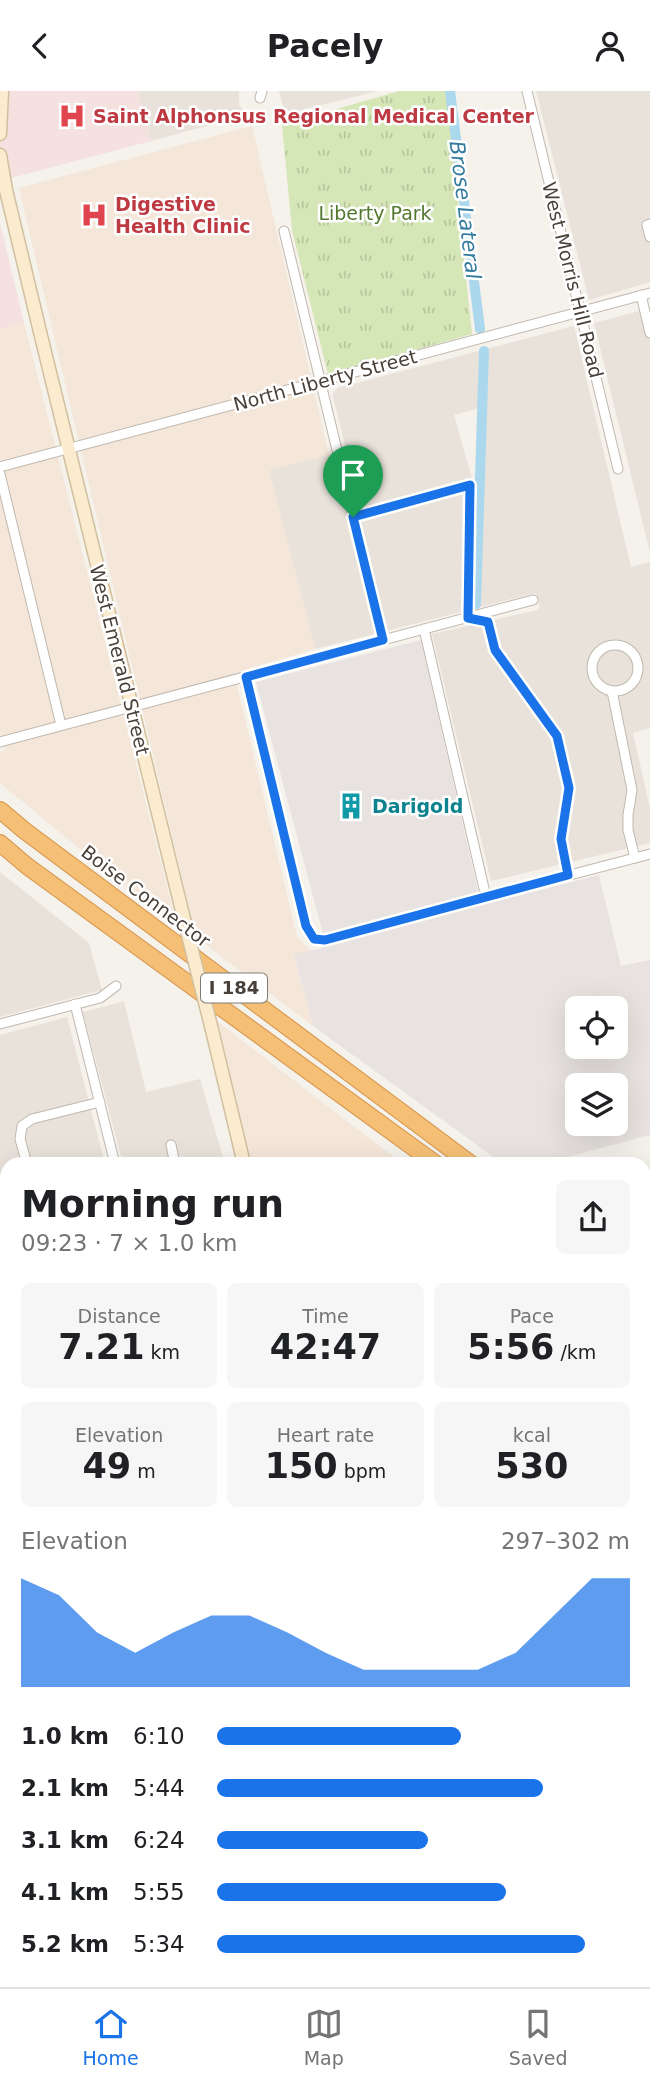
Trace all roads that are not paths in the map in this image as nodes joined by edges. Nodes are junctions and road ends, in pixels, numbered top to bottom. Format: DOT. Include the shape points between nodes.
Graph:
graph roads {
  1 [pos="2,91"];
  2 [pos="527,91"];
  3 [pos="0,134"];
  4 [pos="0,155"];
  5 [pos="3,191"];
  6 [pos="650,225"];
  7 [pos="284,231"];
  8 [pos="650,237"];
  9 [pos="645,294"];
  10 [pos="581,311"];
  11 [pos="650,333"];
  12 [pos="320,382"];
  13 [pos="69,448"];
  14 [pos="0,467"];
  15 [pos="618,469"];
  16 [pos="0,474"];
  17 [pos="353,517"];
  18 [pos="533,600"];
  19 [pos="468,618"];
  20 [pos="424,629"];
  21 [pos="383,640"];
  22 [pos="246,677"];
  23 [pos="612,691"];
  24 [pos="132,707"];
  25 [pos="61,725"];
  26 [pos="0,742"];
  27 [pos="0,810"];
  28 [pos="0,843"];
  29 [pos="650,854"];
  30 [pos="635,858"];
  31 [pos="568,875"];
  32 [pos="486,897"];
  33 [pos="116,986"];
  34 [pos="75,1005"];
  35 [pos="0,1024"];
  36 [pos="100,1102"];
  37 [pos="171,1145"];
  38 [pos="25,1157"];
  39 [pos="113,1157"];
  40 [pos="174,1157"];
  41 [pos="242,1157"];
  42 [pos="426,1157"];
  43 [pos="462,1157"];
  1 -- 3 [label="main road"];
  2 -- 10 [label="street, West Morris Hill Road"];
  4 -- 5 [label="main road, West Emerald Street"];
  5 -- 13 [label="main road, West Emerald Street"];
  6 -- 8 [label="street"];
  7 -- 12 [label="street"];
  9 -- 10 [label="street, North Liberty Street"];
  9 -- 11 [label="street"];
  10 -- 12 [label="street, North Liberty Street"];
  10 -- 15 [label="street, West Morris Hill Road"];
  12 -- 13 [label="street, North Liberty Street"];
  12 -- 17 [label="street"];
  13 -- 14 [label="street, North Liberty Street"];
  13 -- 24 [label="main road, West Emerald Street"];
  16 -- 25 [label="street"];
  17 -- 19 [label="street" via="470,485"];
  17 -- 21 [label="street"];
  18 -- 19 [label="street"];
  19 -- 20 [label="street"];
  19 -- 31 [label="street" via="488,622 495,650 557,736 569,788 561,839"];
  20 -- 21 [label="street"];
  20 -- 32 [label="street"];
  21 -- 22 [label="street"];
  22 -- 24 [label="street"];
  22 -- 32 [label="street" via="306,926 314,939 325,940"];
  23 -- 23 [label="street" via="627,688 638,669 634,654 622,645 607,646 595,655 592,670 598,684"];
  23 -- 30 [label="street" via="632,790 628,829"];
  24 -- 25 [label="street"];
  24 -- 41 [label="main road, West Emerald Street, bridge"];
  25 -- 26 [label="street"];
  27 -- 43 [label="highway, Boise Connector / I 184"];
  28 -- 42 [label="highway, I 184"];
  29 -- 30 [label="street"];
  30 -- 31 [label="street"];
  31 -- 32 [label="street"];
  33 -- 34 [label="street" via="100,998"];
  34 -- 35 [label="street"];
  34 -- 36 [label="street"];
  36 -- 38 [label="street" via="32,1119 22,1126"];
  36 -- 39 [label="street"];
  37 -- 40 [label="street"];
}
